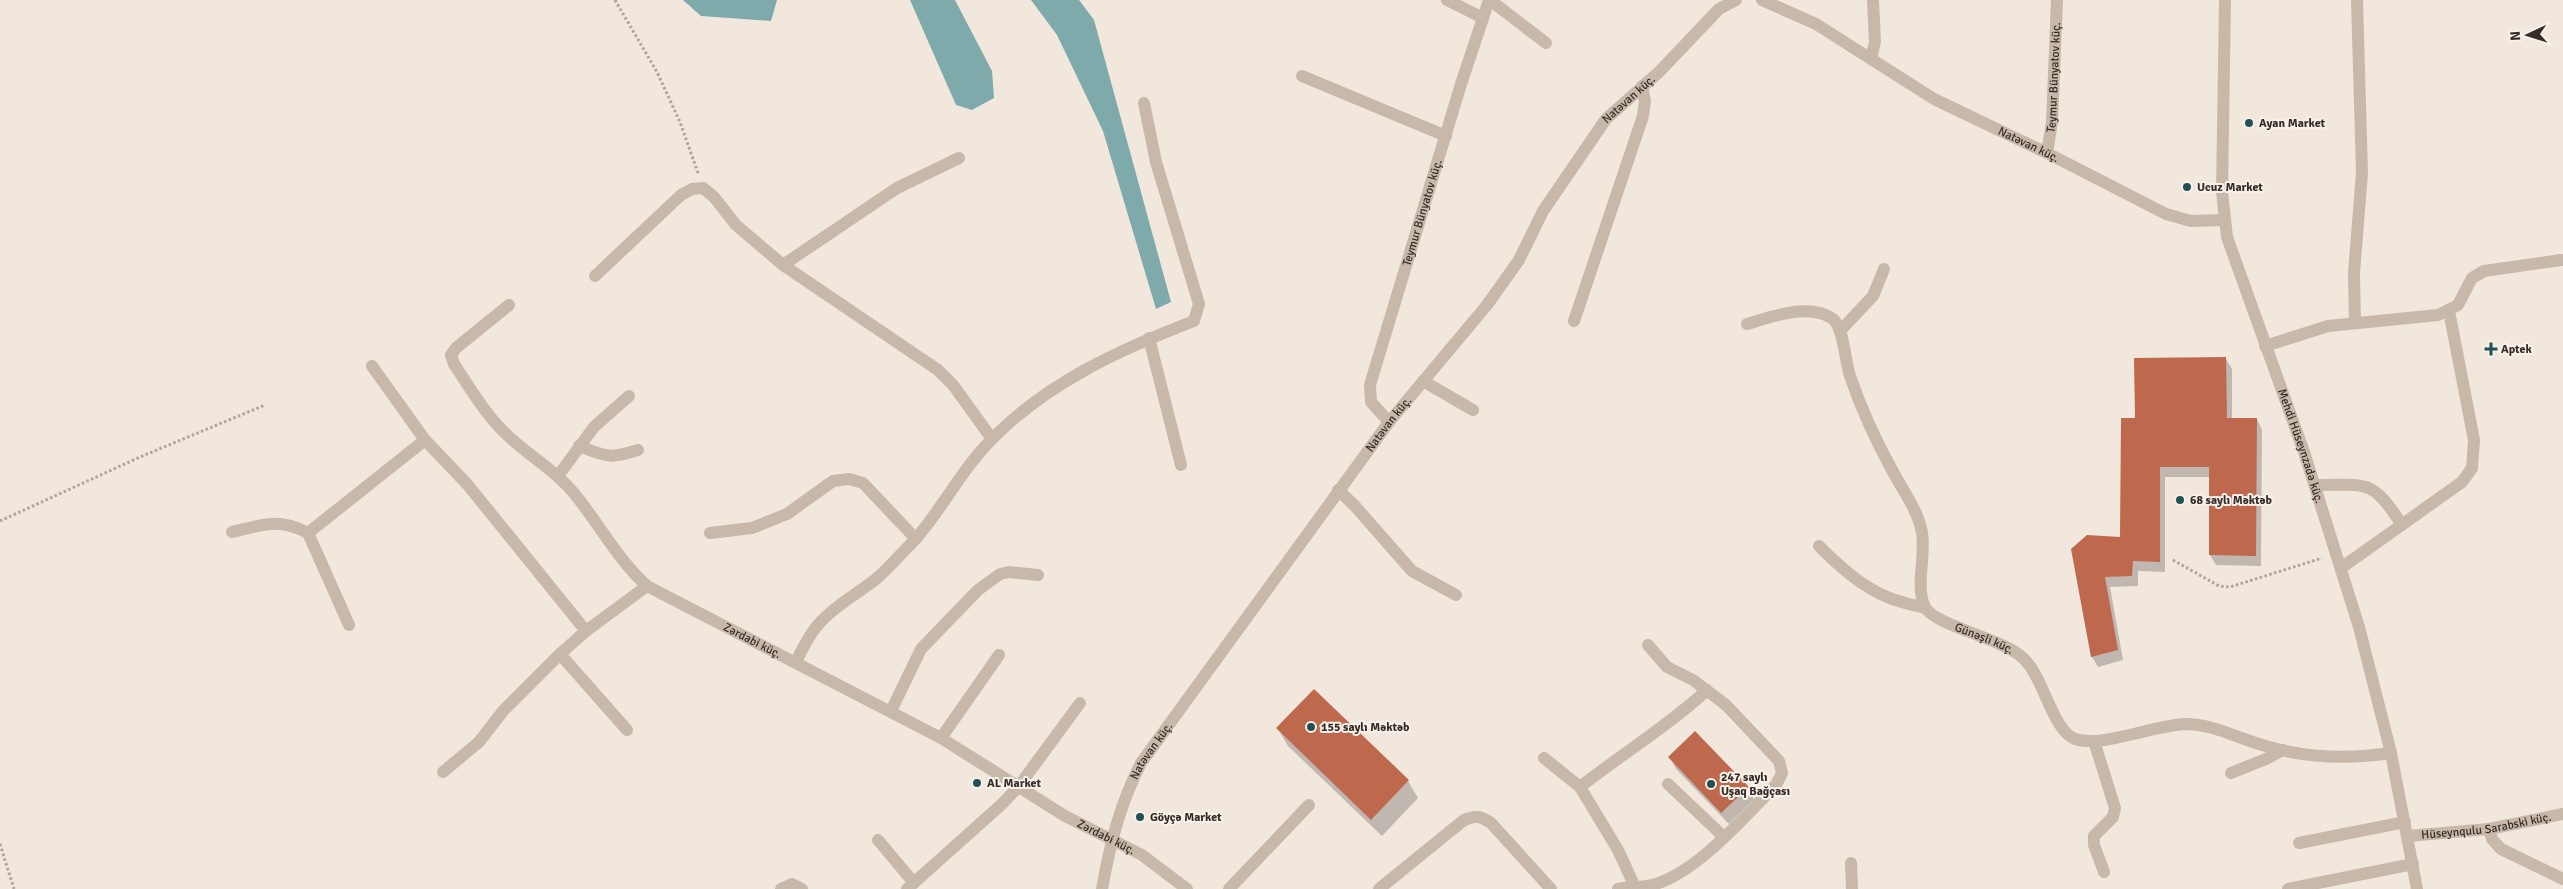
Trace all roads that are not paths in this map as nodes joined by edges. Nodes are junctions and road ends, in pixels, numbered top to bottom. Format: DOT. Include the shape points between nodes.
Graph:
graph roads {
  1 [pos="1447,0"];
  2 [pos="1489,0"];
  3 [pos="1736,0"];
  4 [pos="1762,0"];
  5 [pos="1874,0"];
  6 [pos="2057,0"];
  7 [pos="2225,0"];
  8 [pos="2357,0"];
  9 [pos="1483,18"];
  10 [pos="1546,43"];
  11 [pos="1871,59"];
  12 [pos="1302,76"];
  13 [pos="1642,86"];
  14 [pos="1144,103"];
  15 [pos="1446,136"];
  16 [pos="2047,153"];
  17 [pos="959,158"];
  18 [pos="2224,220"];
  19 [pos="2561,260"];
  20 [pos="784,264"];
  21 [pos="1884,269"];
  22 [pos="595,276"];
  23 [pos="509,304"];
  24 [pos="2449,311"];
  25 [pos="1574,321"];
  26 [pos="2355,322"];
  27 [pos="1747,324"];
  28 [pos="1840,330"];
  29 [pos="1149,338"];
  30 [pos="2265,346"];
  31 [pos="372,366"];
  32 [pos="1423,381"];
  33 [pos="629,396"];
  34 [pos="1473,410"];
  35 [pos="1389,422"];
  36 [pos="992,439"];
  37 [pos="425,440"];
  38 [pos="579,446"];
  39 [pos="638,450"];
  40 [pos="1182,465"];
  41 [pos="558,476"];
  42 [pos="2315,485"];
  43 [pos="1338,490"];
  44 [pos="2402,525"];
  45 [pos="232,532"];
  46 [pos="308,533"];
  47 [pos="710,533"];
  48 [pos="916,539"];
  49 [pos="1819,546"];
  50 [pos="2342,568"];
  51 [pos="1038,575"];
  52 [pos="647,586"];
  53 [pos="1456,596"];
  54 [pos="1925,608"];
  55 [pos="349,625"];
  56 [pos="586,631"];
  57 [pos="1648,645"];
  58 [pos="560,654"];
  59 [pos="999,655"];
  60 [pos="796,662"];
  61 [pos="1707,690"];
  62 [pos="1080,703"];
  63 [pos="891,711"];
  64 [pos="627,730"];
  65 [pos="940,738"];
  66 [pos="2094,741"];
  67 [pos="2283,750"];
  68 [pos="2391,753"];
  69 [pos="1544,758"];
  70 [pos="443,772"];
  71 [pos="2231,773"];
  72 [pos="1668,784"];
  73 [pos="1019,786"];
  74 [pos="1580,787"];
  75 [pos="1309,805"];
  76 [pos="2563,814"];
  77 [pos="2405,822"];
  78 [pos="2489,829"];
  79 [pos="2408,836"];
  80 [pos="1724,837"];
  81 [pos="1111,838"];
  82 [pos="878,840"];
  83 [pos="2299,843"];
  84 [pos="1851,863"];
  85 [pos="2413,864"];
  86 [pos="2104,872"];
  87 [pos="2563,879"];
  88 [pos="911,886"];
  89 [pos="1635,887"];
  90 [pos="781,889"];
  91 [pos="802,889"];
  92 [pos="1102,889"];
  93 [pos="1187,889"];
  94 [pos="1229,889"];
  95 [pos="1378,889"];
  96 [pos="1551,889"];
  97 [pos="1618,889"];
  98 [pos="1852,889"];
  99 [pos="2288,889"];
  100 [pos="2417,889"];
  1 -- 9 [label="street"];
  2 -- 9 [label="street, Teymur Bünyatov küç."];
  2 -- 10 [label="street"];
  3 -- 13 [label="street, Natəvan küç." via="1719,9"];
  4 -- 11 [label="street, Natəvan küç." via="1800,15"];
  5 -- 11 [label="street" via="1875,42"];
  6 -- 16 [label="street, Teymur Bünyatov küç." via="2052,122"];
  7 -- 18 [label="street, Mehdi Hüseynzadə küç."];
  8 -- 26 [label="street" via="2362,174 2354,272"];
  9 -- 15 [label="street, Teymur Bünyatov küç."];
  11 -- 16 [label="street, Natəvan küç." via="1934,99"];
  12 -- 15 [label="street"];
  13 -- 25 [label="street" via="1643,116"];
  13 -- 32 [label="street, Natəvan küç." via="1606,119 1543,211 1519,260 1487,305"];
  14 -- 29 [label="street" via="1156,162 1199,304 1194,321"];
  15 -- 35 [label="street, Teymur Bünyatov küç." via="1370,385 1371,402"];
  16 -- 18 [label="street, Natəvan küç." via="2166,214 2191,221"];
  17 -- 20 [label="street" via="897,188"];
  18 -- 30 [label="street, Mehdi Hüseynzadə küç." via="2233,259"];
  19 -- 24 [label="street" via="2484,272 2472,278 2458,305"];
  20 -- 22 [label="street" via="736,225 714,197 703,188 692,188"];
  20 -- 36 [label="street" via="938,370 953,385"];
  21 -- 28 [label="street" via="1873,296"];
  23 -- 41 [label="street, Zərdabi küç." via="451,355 491,418"];
  24 -- 26 [label="street" via="2438,315"];
  24 -- 44 [label="street" via="2474,440 2472,468 2462,482"];
  26 -- 30 [label="street" via="2328,326"];
  27 -- 28 [label="street" via="1787,312 1803,312 1833,319"];
  28 -- 54 [label="street" via="1850,376 1878,444 1919,520 1923,535 1922,592"];
  29 -- 36 [label="street" via="1085,370 1040,399"];
  29 -- 40 [label="street"];
  30 -- 42 [label="street, Mehdi Hüseynzadə küç."];
  31 -- 37 [label="street"];
  32 -- 34 [label="street"];
  32 -- 35 [label="street, Natəvan küç."];
  33 -- 38 [label="street"];
  35 -- 43 [label="street, Natəvan küç."];
  36 -- 48 [label="street"];
  37 -- 46 [label="street"];
  37 -- 56 [label="street" via="467,484"];
  38 -- 39 [label="street" via="607,457"];
  38 -- 41 [label="street"];
  41 -- 52 [label="street, Zərdabi küç." via="577,497 618,556"];
  42 -- 44 [label="street" via="2358,485 2374,489 2384,497"];
  42 -- 50 [label="street, Mehdi Hüseynzadə küç."];
  43 -- 53 [label="street" via="1412,571"];
  43 -- 81 [label="street, Natəvan küç." via="1141,763 1121,806"];
  44 -- 50 [label="street"];
  45 -- 46 [label="street" via="284,523"];
  46 -- 55 [label="street"];
  47 -- 48 [label="street" via="752,528 787,514 833,481 849,479 863,482"];
  48 -- 60 [label="street" via="878,577 818,624"];
  49 -- 54 [label="street, Günəşli küç." via="1837,565 1888,598"];
  50 -- 68 [label="street, Mehdi Hüseynzadə küç."];
  51 -- 63 [label="street" via="1000,574 978,590 920,649"];
  52 -- 56 [label="street"];
  52 -- 60 [label="street, Zərdabi küç."];
  54 -- 66 [label="street, Günəşli küç." via="1936,618 2004,644 2024,658 2038,677 2065,734"];
  56 -- 58 [label="street"];
  57 -- 61 [label="street" via="1667,667"];
  58 -- 64 [label="street"];
  58 -- 70 [label="street" via="503,712 479,742"];
  59 -- 65 [label="street"];
  60 -- 63 [label="street, Zərdabi küç."];
  61 -- 74 [label="street"];
  61 -- 80 [label="street" via="1726,705 1779,761 1782,773 1776,785"];
  62 -- 73 [label="street"];
  63 -- 65 [label="street, Zərdabi küç."];
  65 -- 73 [label="street, Zərdabi küç."];
  66 -- 67 [label="street, Günəşli küç." via="2187,724 2208,726"];
  66 -- 86 [label="street" via="2116,808 2113,817 2094,836"];
  67 -- 68 [label="street, Günəşli küç." via="2344,758"];
  67 -- 71 [label="street"];
  68 -- 77 [label="street, Mehdi Hüseynzadə küç."];
  69 -- 74 [label="street"];
  72 -- 80 [label="street"];
  73 -- 81 [label="street, Zərdabi küç." via="1064,816"];
  73 -- 88 [label="street"];
  74 -- 89 [label="street" via="1618,850"];
  75 -- 94 [label="street"];
  76 -- 78 [label="street, Hüseynqulu Sarabski küç."];
  77 -- 79 [label="street, Mehdi Hüseynzadə küç."];
  77 -- 83 [label="street"];
  78 -- 79 [label="street, Hüseynqulu Sarabski küç."];
  78 -- 87 [label="street" via="2492,839 2501,849"];
  79 -- 85 [label="street, Mehdi Hüseynzadə küç."];
  80 -- 89 [label="street" via="1673,876 1652,885"];
  81 -- 92 [label="street, Natəvan küç."];
  81 -- 93 [label="street, Zərdabi küç." via="1150,860"];
  82 -- 88 [label="street"];
  84 -- 98 [label="street"];
  85 -- 99 [label="street"];
  85 -- 100 [label="street, Mehdi Hüseynzadə küç."];
  89 -- 97 [label="street"];
  90 -- 91 [label="street" via="792,884"];
  95 -- 96 [label="street" via="1473,816 1483,817 1491,823"];
}
